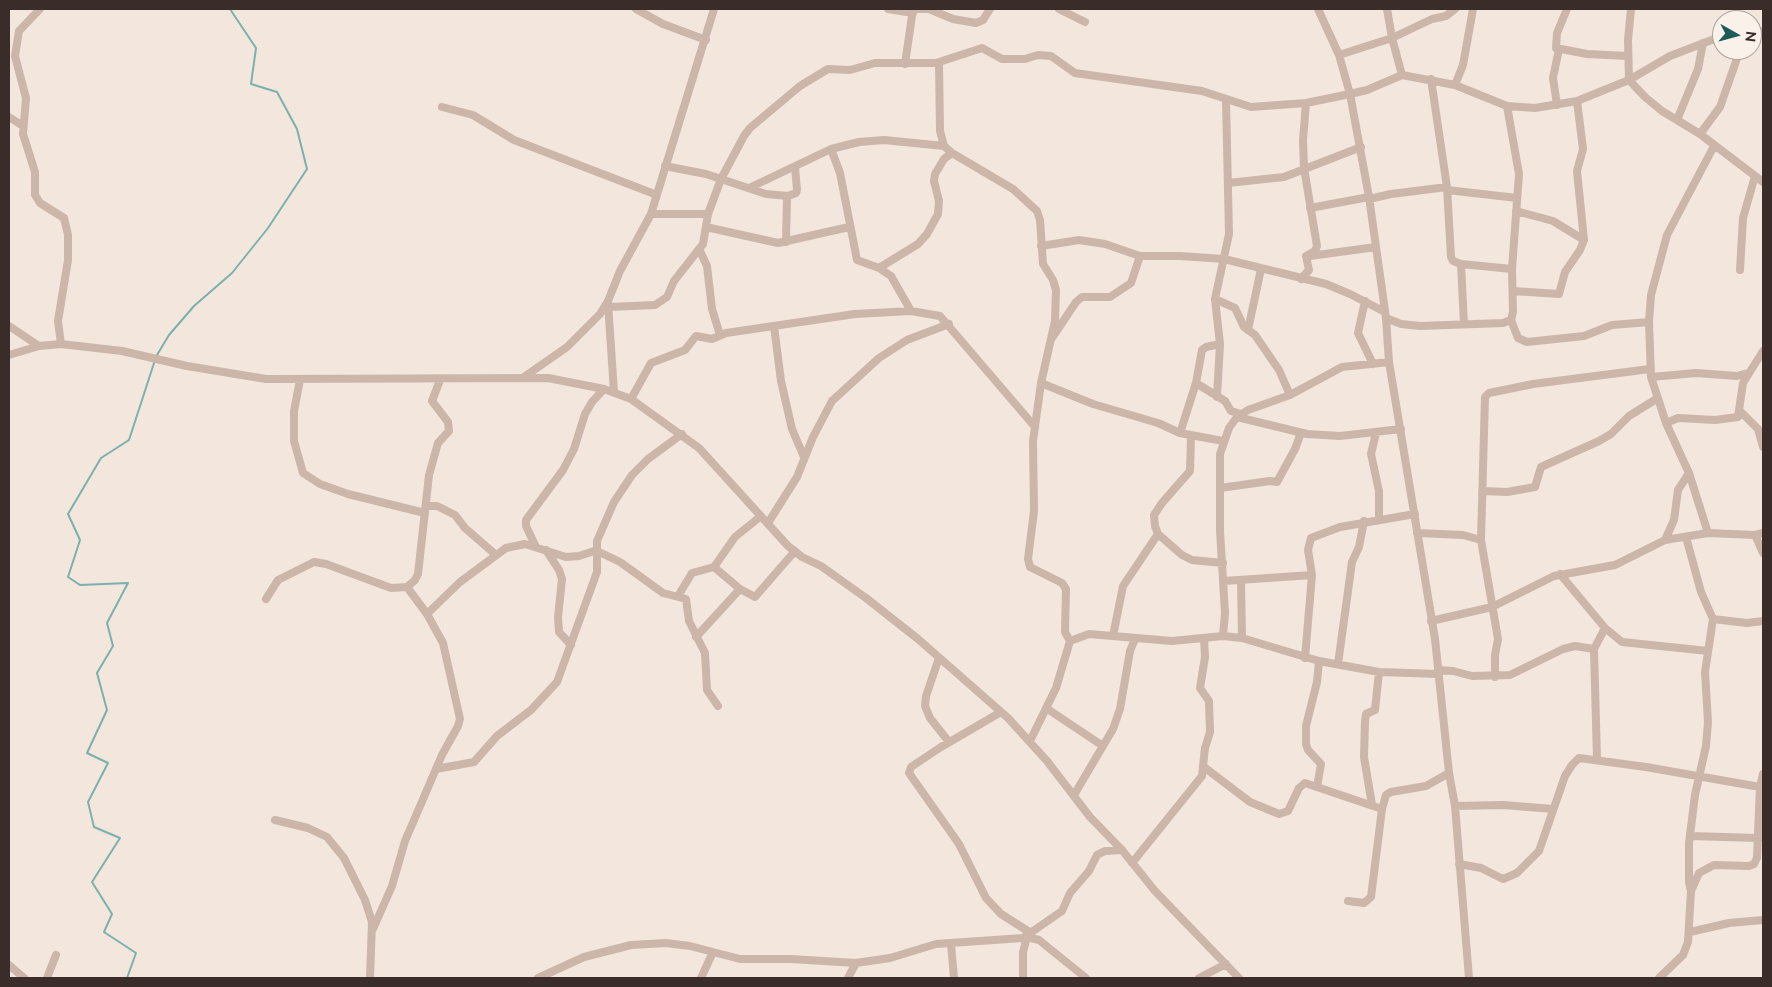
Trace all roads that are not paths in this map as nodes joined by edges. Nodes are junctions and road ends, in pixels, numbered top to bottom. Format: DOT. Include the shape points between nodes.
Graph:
graph roads {
  1 [pos="40,9"];
  2 [pos="636,9"];
  3 [pos="714,9"];
  4 [pos="888,9"];
  5 [pos="929,9"];
  6 [pos="990,9"];
  7 [pos="1060,9"];
  8 [pos="1318,9"];
  9 [pos="1387,9"];
  10 [pos="1455,9"];
  11 [pos="1473,9"];
  12 [pos="1568,9"];
  13 [pos="1631,9"];
  14 [pos="915,10"];
  15 [pos="1085,22"];
  16 [pos="1392,38"];
  17 [pos="1712,39"];
  18 [pos="706,40"];
  19 [pos="1703,42"];
  20 [pos="1559,49"];
  21 [pos="1339,55"];
  22 [pos="1627,56"];
  23 [pos="1736,60"];
  24 [pos="939,63"];
  25 [pos="905,64"];
  26 [pos="1402,75"];
  27 [pos="1431,79"];
  28 [pos="1628,80"];
  29 [pos="1455,86"];
  30 [pos="1350,94"];
  31 [pos="1226,100"];
  32 [pos="1577,101"];
  33 [pos="1306,103"];
  34 [pos="1557,105"];
  35 [pos="1507,106"];
  36 [pos="442,107"];
  37 [pos="9,117"];
  38 [pos="1677,120"];
  39 [pos="23,126"];
  40 [pos="1700,134"];
  41 [pos="944,146"];
  42 [pos="1714,146"];
  43 [pos="1361,147"];
  44 [pos="831,149"];
  45 [pos="952,153"];
  46 [pos="665,166"];
  47 [pos="795,167"];
  48 [pos="1304,168"];
  49 [pos="1755,176"];
  50 [pos="721,179"];
  51 [pos="1763,182"];
  52 [pos="1228,183"];
  53 [pos="749,188"];
  54 [pos="1447,188"];
  55 [pos="657,195"];
  56 [pos="788,196"];
  57 [pos="1369,198"];
  58 [pos="1517,198"];
  59 [pos="1310,208"];
  60 [pos="1516,211"];
  61 [pos="651,214"];
  62 [pos="708,214"];
  63 [pos="706,227"];
  64 [pos="849,227"];
  65 [pos="1584,240"];
  66 [pos="786,242"];
  67 [pos="1040,246"];
  68 [pos="1376,247"];
  69 [pos="699,249"];
  70 [pos="1140,256"];
  71 [pos="1306,257"];
  72 [pos="1224,259"];
  73 [pos="1461,264"];
  74 [pos="879,268"];
  75 [pos="1261,269"];
  76 [pos="1512,269"];
  77 [pos="1740,270"];
  78 [pos="1301,279"];
  79 [pos="1512,291"];
  80 [pos="1215,299"];
  81 [pos="1365,301"];
  82 [pos="608,304"];
  83 [pos="911,311"];
  84 [pos="1386,315"];
  85 [pos="1511,320"];
  86 [pos="1649,322"];
  87 [pos="949,324"];
  88 [pos="1464,324"];
  89 [pos="9,326"];
  90 [pos="774,326"];
  91 [pos="1248,330"];
  92 [pos="720,335"];
  93 [pos="1050,342"];
  94 [pos="61,344"];
  95 [pos="1220,344"];
  96 [pos="38,346"];
  97 [pos="1763,352"];
  98 [pos="9,355"];
  99 [pos="1389,362"];
  100 [pos="1373,364"];
  101 [pos="1651,373"];
  102 [pos="1748,373"];
  103 [pos="524,377"];
  104 [pos="300,380"];
  105 [pos="440,380"];
  106 [pos="1041,383"];
  107 [pos="1196,383"];
  108 [pos="604,389"];
  109 [pos="614,392"];
  110 [pos="1290,395"];
  111 [pos="1217,397"];
  112 [pos="1658,398"];
  113 [pos="631,399"];
  114 [pos="1740,411"];
  115 [pos="1239,416"];
  116 [pos="1666,423"];
  117 [pos="1035,427"];
  118 [pos="1401,429"];
  119 [pos="1761,429"];
  120 [pos="1301,432"];
  121 [pos="1180,433"];
  122 [pos="1376,433"];
  123 [pos="682,434"];
  124 [pos="1190,436"];
  125 [pos="1223,441"];
  126 [pos="1763,446"];
  127 [pos="804,457"];
  128 [pos="1688,474"];
  129 [pos="1220,488"];
  130 [pos="1483,491"];
  131 [pos="425,510"];
  132 [pos="1414,514"];
  133 [pos="761,516"];
  134 [pos="1379,519"];
  135 [pos="1364,521"];
  136 [pos="768,522"];
  137 [pos="1417,533"];
  138 [pos="1708,533"];
  139 [pos="1158,534"];
  140 [pos="1759,534"];
  141 [pos="1686,537"];
  142 [pos="1482,540"];
  143 [pos="1665,540"];
  144 [pos="535,545"];
  145 [pos="545,549"];
  146 [pos="597,551"];
  147 [pos="795,552"];
  148 [pos="1763,553"];
  149 [pos="496,555"];
  150 [pos="1223,563"];
  151 [pos="714,567"];
  152 [pos="1560,574"];
  153 [pos="1312,575"];
  154 [pos="1241,580"];
  155 [pos="1224,581"];
  156 [pos="407,587"];
  157 [pos="740,589"];
  158 [pos="678,596"];
  159 [pos="266,599"];
  160 [pos="1492,607"];
  161 [pos="427,614"];
  162 [pos="1713,619"];
  163 [pos="1431,620"];
  164 [pos="1763,621"];
  165 [pos="1604,628"];
  166 [pos="1113,636"];
  167 [pos="1223,636"];
  168 [pos="696,637"];
  169 [pos="1204,638"];
  170 [pos="1242,638"];
  171 [pos="1135,639"];
  172 [pos="1070,641"];
  173 [pos="571,645"];
  174 [pos="1594,649"];
  175 [pos="1708,651"];
  176 [pos="939,658"];
  177 [pos="1305,658"];
  178 [pos="1319,661"];
  179 [pos="1338,664"];
  180 [pos="1379,672"];
  181 [pos="1439,672"];
  182 [pos="1495,677"];
  183 [pos="718,706"];
  184 [pos="1046,708"];
  185 [pos="1002,712"];
  186 [pos="1030,741"];
  187 [pos="948,742"];
  188 [pos="1103,746"];
  189 [pos="1597,759"];
  190 [pos="1204,767"];
  191 [pos="436,769"];
  192 [pos="1449,772"];
  193 [pos="1763,774"];
  194 [pos="1700,776"];
  195 [pos="1317,787"];
  196 [pos="1760,787"];
  197 [pos="1074,795"];
  198 [pos="1372,805"];
  199 [pos="1455,806"];
  200 [pos="1382,809"];
  201 [pos="1553,809"];
  202 [pos="275,820"];
  203 [pos="1762,824"];
  204 [pos="1690,836"];
  205 [pos="1759,838"];
  206 [pos="1122,850"];
  207 [pos="1132,864"];
  208 [pos="1459,864"];
  209 [pos="1691,891"];
  210 [pos="1348,901"];
  211 [pos="1763,920"];
  212 [pos="373,929"];
  213 [pos="1690,932"];
  214 [pos="1029,935"];
  215 [pos="950,944"];
  216 [pos="713,952"];
  217 [pos="56,955"];
  218 [pos="856,963"];
  219 [pos="1226,964"];
  220 [pos="9,965"];
  221 [pos="24,978"];
  222 [pos="47,978"];
  223 [pos="370,978"];
  224 [pos="538,978"];
  225 [pos="702,978"];
  226 [pos="848,978"];
  227 [pos="954,978"];
  228 [pos="1023,978"];
  229 [pos="1086,978"];
  230 [pos="1199,978"];
  231 [pos="1239,978"];
  232 [pos="1469,978"];
  233 [pos="1659,978"];
  1 -- 39 [label="street" via="19,31 15,45 26,98"];
  2 -- 18 [label="street" via="663,24"];
  3 -- 18 [label="street"];
  4 -- 14 [label="street"];
  5 -- 6 [label="street" via="953,19 978,23"];
  5 -- 14 [label="street"];
  7 -- 15 [label="street"];
  8 -- 21 [label="street"];
  9 -- 16 [label="street"];
  10 -- 16 [label="street" via="1446,16 1432,19"];
  11 -- 29 [label="street" via="1464,64"];
  12 -- 20 [label="street" via="1555,41 1554,46"];
  13 -- 22 [label="street"];
  14 -- 25 [label="street"];
  16 -- 21 [label="street"];
  16 -- 26 [label="street"];
  17 -- 19 [label="street"];
  18 -- 46 [label="street"];
  19 -- 28 [label="street"];
  19 -- 38 [label="street" via="1698,69"];
  20 -- 22 [label="street"];
  20 -- 34 [label="street" via="1553,78"];
  21 -- 30 [label="street"];
  22 -- 28 [label="street"];
  23 -- 40 [label="street" via="1720,107"];
  24 -- 25 [label="street"];
  24 -- 31 [label="street" via="982,48 1002,60 1046,56 1055,58 1078,74 1189,88"];
  24 -- 41 [label="street" via="940,131"];
  25 -- 50 [label="street" via="875,63 850,70 834,68 812,77 750,128 734,151"];
  26 -- 27 [label="street"];
  26 -- 30 [label="street"];
  27 -- 29 [label="street"];
  27 -- 54 [label="street"];
  28 -- 32 [label="street"];
  28 -- 38 [label="street"];
  29 -- 35 [label="street"];
  30 -- 33 [label="street"];
  30 -- 43 [label="street"];
  31 -- 33 [label="street" via="1262,108"];
  31 -- 52 [label="street"];
  32 -- 34 [label="street"];
  32 -- 65 [label="street" via="1583,149 1577,171"];
  33 -- 48 [label="street"];
  34 -- 35 [label="street" via="1535,108"];
  35 -- 58 [label="street" via="1518,164"];
  36 -- 55 [label="street" via="473,115 514,140"];
  37 -- 39 [label="street"];
  38 -- 40 [label="street"];
  39 -- 94 [label="street" via="35,172 37,200 58,213 66,225 68,260 57,330"];
  40 -- 42 [label="street"];
  41 -- 44 [label="street" via="884,140"];
  41 -- 45 [label="street"];
  42 -- 49 [label="street"];
  42 -- 86 [label="street" via="1667,235 1653,287"];
  43 -- 48 [label="street"];
  43 -- 57 [label="street"];
  44 -- 47 [label="street"];
  44 -- 64 [label="street" via="840,174"];
  45 -- 67 [label="street" via="992,174 1027,199 1040,220"];
  45 -- 74 [label="street" via="935,174 938,214 927,234 918,244"];
  46 -- 50 [label="street"];
  46 -- 55 [label="street"];
  47 -- 53 [label="street"];
  47 -- 56 [label="street" via="797,192"];
  48 -- 52 [label="street" via="1278,178"];
  48 -- 59 [label="street"];
  49 -- 51 [label="street"];
  49 -- 77 [label="street" via="1744,218"];
  50 -- 53 [label="street"];
  50 -- 62 [label="street"];
  52 -- 72 [label="street" via="1229,234"];
  53 -- 56 [label="street"];
  54 -- 57 [label="street"];
  54 -- 58 [label="street"];
  54 -- 73 [label="street" via="1451,257"];
  55 -- 61 [label="street"];
  56 -- 66 [label="street"];
  57 -- 59 [label="street"];
  57 -- 68 [label="street"];
  58 -- 60 [label="street"];
  59 -- 71 [label="street" via="1317,246"];
  60 -- 65 [label="street" via="1553,221"];
  60 -- 76 [label="street"];
  61 -- 62 [label="street"];
  61 -- 82 [label="street" via="620,271"];
  62 -- 63 [label="street"];
  63 -- 66 [label="street" via="770,242"];
  63 -- 69 [label="street"];
  64 -- 66 [label="street"];
  64 -- 74 [label="street" via="857,260"];
  65 -- 79 [label="street" via="1565,272 1559,294"];
  67 -- 70 [label="street" via="1079,240 1105,244"];
  67 -- 93 [label="street" via="1043,264 1056,290 1055,321"];
  68 -- 71 [label="street"];
  68 -- 84 [label="street"];
  69 -- 82 [label="street" via="682,269 663,302 644,307"];
  69 -- 92 [label="street" via="706,266 712,309"];
  70 -- 72 [label="street"];
  70 -- 93 [label="street" via="1131,283 1110,297 1082,297"];
  71 -- 78 [label="street" via="1309,270"];
  72 -- 75 [label="street"];
  72 -- 80 [label="street"];
  73 -- 76 [label="street"];
  73 -- 88 [label="street"];
  74 -- 83 [label="street" via="894,279"];
  75 -- 78 [label="street"];
  75 -- 91 [label="street"];
  76 -- 79 [label="street"];
  78 -- 81 [label="street" via="1331,286"];
  79 -- 85 [label="street"];
  80 -- 91 [label="street" via="1235,308"];
  80 -- 95 [label="street"];
  81 -- 84 [label="street"];
  81 -- 100 [label="street" via="1358,333"];
  82 -- 103 [label="street" via="567,347"];
  82 -- 109 [label="street"];
  83 -- 87 [label="street" via="938,314"];
  83 -- 90 [label="street" via="881,311"];
  84 -- 88 [label="street" via="1409,326"];
  84 -- 99 [label="street"];
  85 -- 86 [label="street" via="1518,338 1527,342 1584,336 1612,325"];
  85 -- 88 [label="street"];
  86 -- 101 [label="street"];
  87 -- 117 [label="street"];
  87 -- 127 [label="street" via="903,342 856,378 832,401"];
  89 -- 96 [label="street"];
  90 -- 92 [label="street"];
  90 -- 127 [label="street" via="780,381 792,428"];
  91 -- 110 [label="street" via="1279,370"];
  92 -- 113 [label="street" via="712,339 696,336 685,350 651,363"];
  93 -- 106 [label="street"];
  94 -- 96 [label="street"];
  94 -- 104 [label="street" via="266,379"];
  95 -- 107 [label="street" via="1203,349"];
  95 -- 111 [label="street"];
  96 -- 98 [label="street"];
  97 -- 102 [label="street"];
  99 -- 100 [label="street"];
  99 -- 118 [label="street"];
  100 -- 110 [label="street" via="1342,367"];
  101 -- 102 [label="street" via="1737,376"];
  101 -- 112 [label="street"];
  101 -- 130 [label="street" via="1554,380 1489,393 1484,404"];
  102 -- 114 [label="street" via="1740,395"];
  103 -- 105 [label="street"];
  103 -- 108 [label="street" via="548,378"];
  104 -- 105 [label="street"];
  104 -- 131 [label="street" via="294,411 294,441 304,473 339,491"];
  105 -- 131 [label="street" via="432,401 448,422 449,431 436,448"];
  106 -- 117 [label="street"];
  106 -- 121 [label="street"];
  107 -- 111 [label="street"];
  107 -- 121 [label="street"];
  108 -- 109 [label="street"];
  108 -- 144 [label="street" via="585,414 574,449 563,470 526,520"];
  109 -- 113 [label="street"];
  110 -- 115 [label="street"];
  111 -- 115 [label="street"];
  112 -- 116 [label="street"];
  112 -- 130 [label="street" via="1629,416 1611,434 1541,467 1535,487 1507,492"];
  113 -- 123 [label="street"];
  114 -- 116 [label="street" via="1733,419 1678,418"];
  114 -- 119 [label="street"];
  115 -- 120 [label="street"];
  115 -- 125 [label="street"];
  116 -- 128 [label="street"];
  117 -- 172 [label="street" via="1034,511 1028,563 1033,570 1062,583 1066,589 1065,632"];
  118 -- 122 [label="street"];
  118 -- 132 [label="street"];
  119 -- 126 [label="street"];
  120 -- 122 [label="street" via="1340,436"];
  120 -- 129 [label="street" via="1277,482"];
  121 -- 124 [label="street"];
  122 -- 134 [label="street" via="1371,454 1379,491"];
  123 -- 133 [label="street" via="710,459"];
  123 -- 146 [label="street" via="648,458 621,489 599,535"];
  124 -- 125 [label="street"];
  124 -- 139 [label="street" via="1190,471 1169,492 1154,515"];
  125 -- 129 [label="street"];
  127 -- 136 [label="street" via="797,477"];
  128 -- 138 [label="street"];
  128 -- 143 [label="street" via="1678,490 1674,520"];
  129 -- 150 [label="street"];
  130 -- 142 [label="street"];
  131 -- 149 [label="street" via="437,506 456,515 465,528"];
  131 -- 156 [label="street" via="418,574"];
  132 -- 134 [label="street"];
  132 -- 137 [label="street"];
  133 -- 136 [label="street"];
  133 -- 151 [label="street" via="735,537"];
  134 -- 135 [label="street"];
  135 -- 153 [label="street" via="1310,538"];
  135 -- 179 [label="street" via="1359,547 1352,562"];
  136 -- 147 [label="street"];
  137 -- 142 [label="street" via="1470,536"];
  137 -- 163 [label="street"];
  138 -- 140 [label="street"];
  138 -- 141 [label="street"];
  139 -- 150 [label="street" via="1192,560"];
  139 -- 166 [label="street" via="1123,586"];
  140 -- 148 [label="street"];
  141 -- 143 [label="street"];
  141 -- 162 [label="street" via="1701,592"];
  142 -- 160 [label="street"];
  143 -- 152 [label="street" via="1615,565"];
  144 -- 145 [label="street"];
  144 -- 149 [label="street" via="516,545"];
  145 -- 146 [label="street" via="566,558"];
  145 -- 173 [label="street" via="561,574 559,632"];
  146 -- 158 [label="street" via="620,562 663,593"];
  146 -- 173 [label="street" via="597,572"];
  147 -- 157 [label="street" via="756,596"];
  147 -- 176 [label="street" via="866,598"];
  149 -- 161 [label="street" via="460,582"];
  150 -- 155 [label="street"];
  151 -- 157 [label="street"];
  151 -- 158 [label="street" via="692,573"];
  152 -- 160 [label="street"];
  152 -- 165 [label="street"];
  153 -- 154 [label="street"];
  153 -- 177 [label="street"];
  154 -- 155 [label="street"];
  154 -- 170 [label="street"];
  155 -- 167 [label="street"];
  156 -- 159 [label="street" via="391,588 314,562 278,580"];
  156 -- 161 [label="street"];
  157 -- 168 [label="street"];
  158 -- 168 [label="street" via="686,599 689,621"];
  160 -- 163 [label="street"];
  160 -- 182 [label="street" via="1498,639"];
  161 -- 191 [label="street" via="448,659 460,719"];
  162 -- 164 [label="street" via="1747,623"];
  162 -- 175 [label="street"];
  163 -- 181 [label="street"];
  165 -- 174 [label="street"];
  165 -- 175 [label="street" via="1628,644"];
  166 -- 171 [label="street"];
  166 -- 172 [label="street" via="1088,634"];
  167 -- 169 [label="street"];
  167 -- 170 [label="street"];
  168 -- 183 [label="street" via="705,657 707,690"];
  169 -- 171 [label="street"];
  169 -- 190 [label="street" via="1205,657 1200,688 1209,701 1210,732 1204,748"];
  170 -- 177 [label="street"];
  171 -- 188 [label="street" via="1120,709"];
  172 -- 184 [label="street" via="1056,688"];
  173 -- 191 [label="street" via="557,682 530,710 497,736 474,762"];
  174 -- 182 [label="street" via="1575,646 1563,649 1510,675"];
  174 -- 189 [label="street"];
  175 -- 194 [label="street" via="1705,672 1708,722"];
  176 -- 185 [label="street"];
  176 -- 187 [label="street" via="925,706"];
  177 -- 178 [label="street"];
  178 -- 179 [label="street"];
  178 -- 195 [label="street" via="1306,726 1308,750 1321,764"];
  179 -- 180 [label="street"];
  180 -- 181 [label="street"];
  180 -- 198 [label="street" via="1375,710 1366,714 1365,721 1364,757"];
  181 -- 182 [label="street"];
  181 -- 192 [label="street"];
  184 -- 186 [label="street"];
  184 -- 188 [label="street"];
  185 -- 186 [label="street"];
  185 -- 187 [label="street"];
  186 -- 197 [label="street"];
  187 -- 214 [label="street" via="911,766 910,775 959,844 986,898"];
  188 -- 197 [label="street"];
  189 -- 194 [label="street"];
  189 -- 201 [label="street" via="1580,758 1572,765"];
  190 -- 195 [label="street" via="1250,802 1279,814 1288,810 1301,785"];
  190 -- 207 [label="street" via="1195,786"];
  191 -- 212 [label="street"];
  192 -- 199 [label="street"];
  192 -- 200 [label="street" via="1426,786 1388,793"];
  193 -- 196 [label="street"];
  194 -- 196 [label="street"];
  194 -- 204 [label="street"];
  195 -- 198 [label="street"];
  196 -- 203 [label="street"];
  197 -- 206 [label="street"];
  198 -- 200 [label="street"];
  199 -- 201 [label="street"];
  199 -- 208 [label="street"];
  200 -- 210 [label="street" via="1371,897 1364,903"];
  201 -- 208 [label="street" via="1539,851 1517,873 1503,878 1481,868"];
  202 -- 212 [label="street" via="308,828 327,837 354,876"];
  203 -- 205 [label="street"];
  204 -- 205 [label="street"];
  204 -- 209 [label="street"];
  205 -- 209 [label="street" via="1754,864 1714,865 1699,873"];
  206 -- 207 [label="street"];
  206 -- 214 [label="street" via="1097,855 1062,910"];
  207 -- 219 [label="street"];
  208 -- 232 [label="street"];
  209 -- 213 [label="street"];
  211 -- 213 [label="street" via="1729,923"];
  212 -- 223 [label="street"];
  213 -- 233 [label="street" via="1682,956"];
  214 -- 215 [label="street"];
  214 -- 228 [label="street" via="1023,952"];
  214 -- 229 [label="street"];
  215 -- 218 [label="street" via="936,944 890,958"];
  215 -- 227 [label="street"];
  216 -- 218 [label="street" via="740,960"];
  216 -- 224 [label="street" via="666,943 631,945 584,957"];
  216 -- 225 [label="street"];
  217 -- 222 [label="street"];
  218 -- 226 [label="street"];
  219 -- 230 [label="street"];
  219 -- 231 [label="street"];
  220 -- 221 [label="street"];
}
